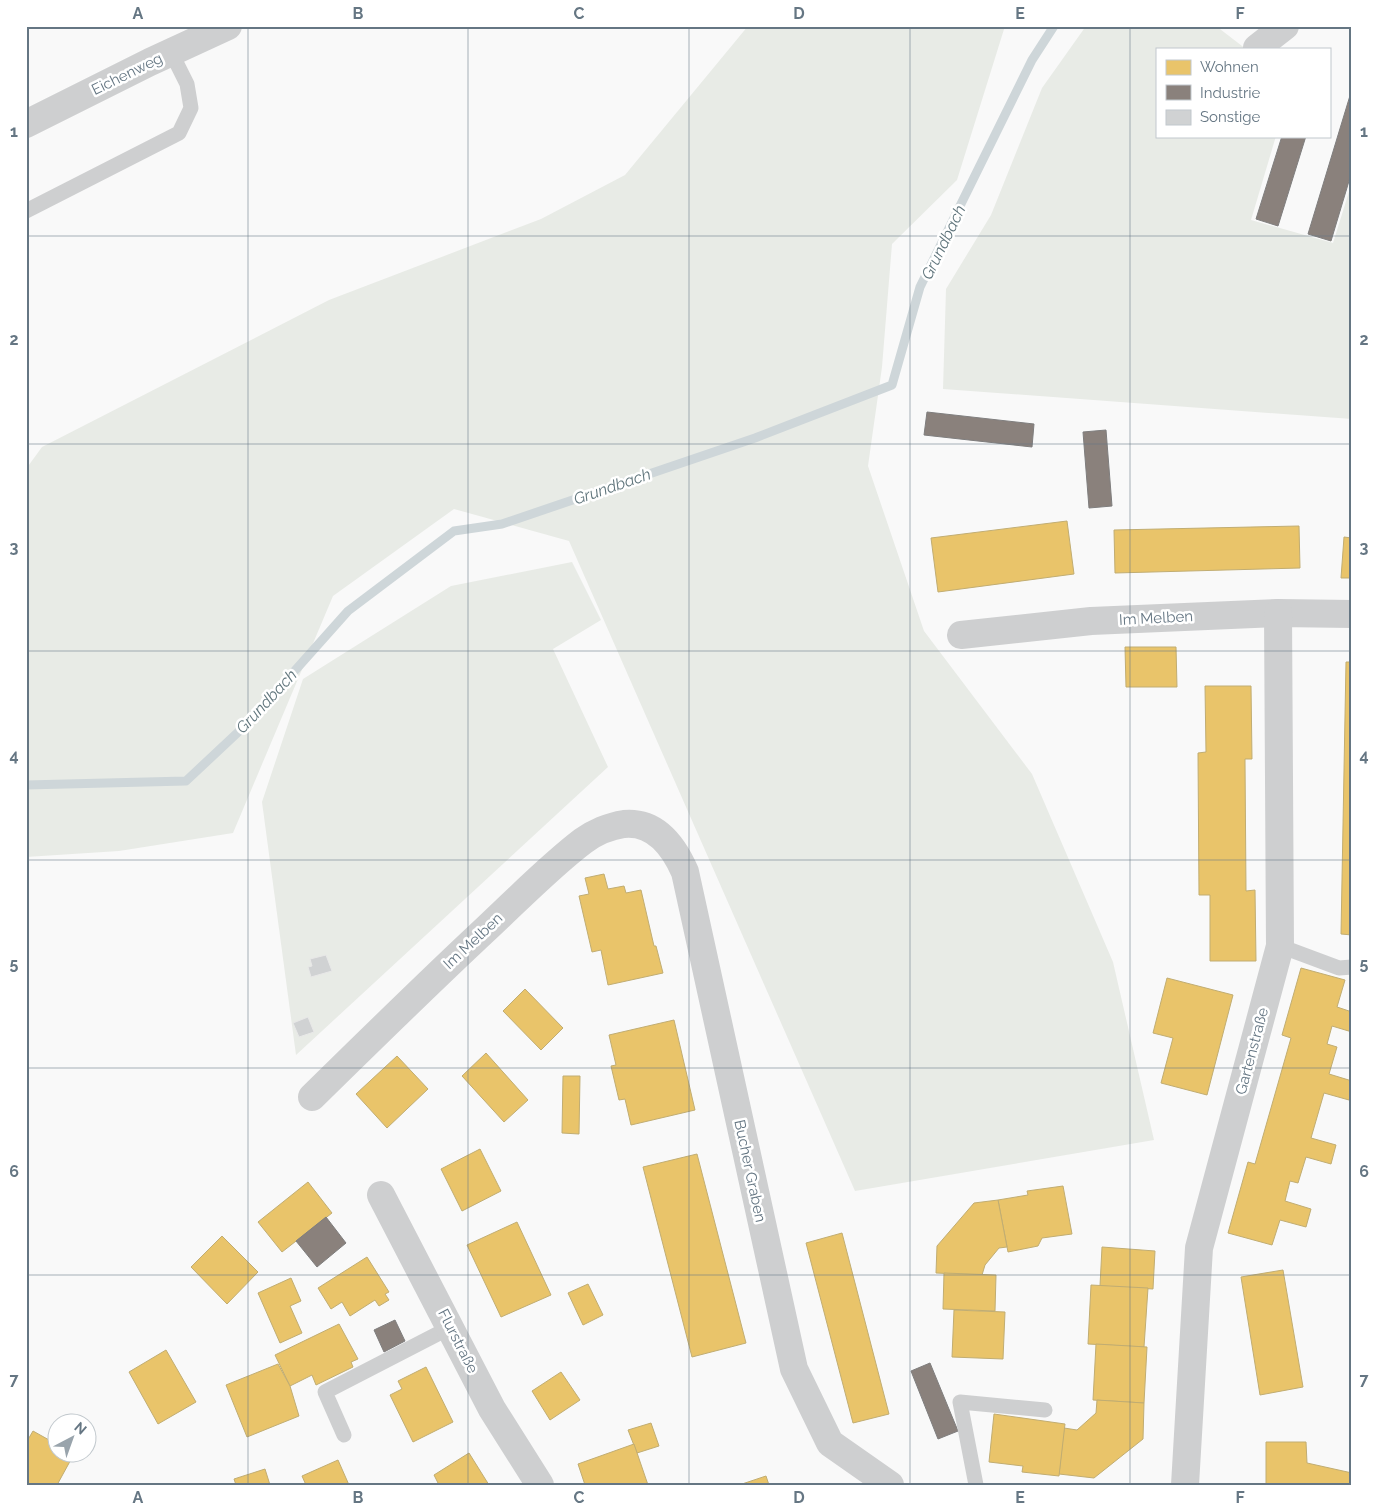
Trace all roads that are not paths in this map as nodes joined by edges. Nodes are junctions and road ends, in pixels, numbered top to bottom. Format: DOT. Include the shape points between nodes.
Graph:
graph roads {
  1 [pos="1285,26"];
  2 [pos="224,27"];
  3 [pos="1257,48"];
  4 [pos="171,52"];
  5 [pos="26,124"];
  6 [pos="26,211"];
  7 [pos="1278,613"];
  8 [pos="1352,614"];
  9 [pos="960,635"];
  10 [pos="655,830"];
  11 [pos="1280,946"];
  12 [pos="1352,967"];
  13 [pos="312,1097"];
  14 [pos="381,1195"];
  15 [pos="450,1327"];
  16 [pos="1045,1410"];
  17 [pos="344,1435"];
  18 [pos="540,1485"];
  19 [pos="890,1485"];
  20 [pos="976,1485"];
  21 [pos="1185,1485"];
  1 -- 3 [label="street"];
  2 -- 4 [label="street, Eichenweg"];
  4 -- 5 [label="street, Eichenweg"];
  4 -- 6 [label="lane" via="187,84 191,108 179,133"];
  7 -- 8 [label="street, Im Melben"];
  7 -- 9 [label="street, Im Melben" via="1091,621"];
  7 -- 11 [label="street, Gartenstraße"];
  10 -- 13 [label="street, Im Melben" via="639,824 624,824 603,830 584,841 412,998"];
  10 -- 19 [label="street, Bucher Graben" via="670,845 685,872 794,1369 830,1442"];
  11 -- 12 [label="lane" via="1339,968"];
  11 -- 21 [label="street, Gartenstraße" via="1198,1248"];
  14 -- 15 [label="street, Flurstraße"];
  15 -- 17 [label="lane" via="325,1392"];
  15 -- 18 [label="street, Flurstraße" via="492,1408"];
  16 -- 20 [label="lane" via="960,1402"];
}
